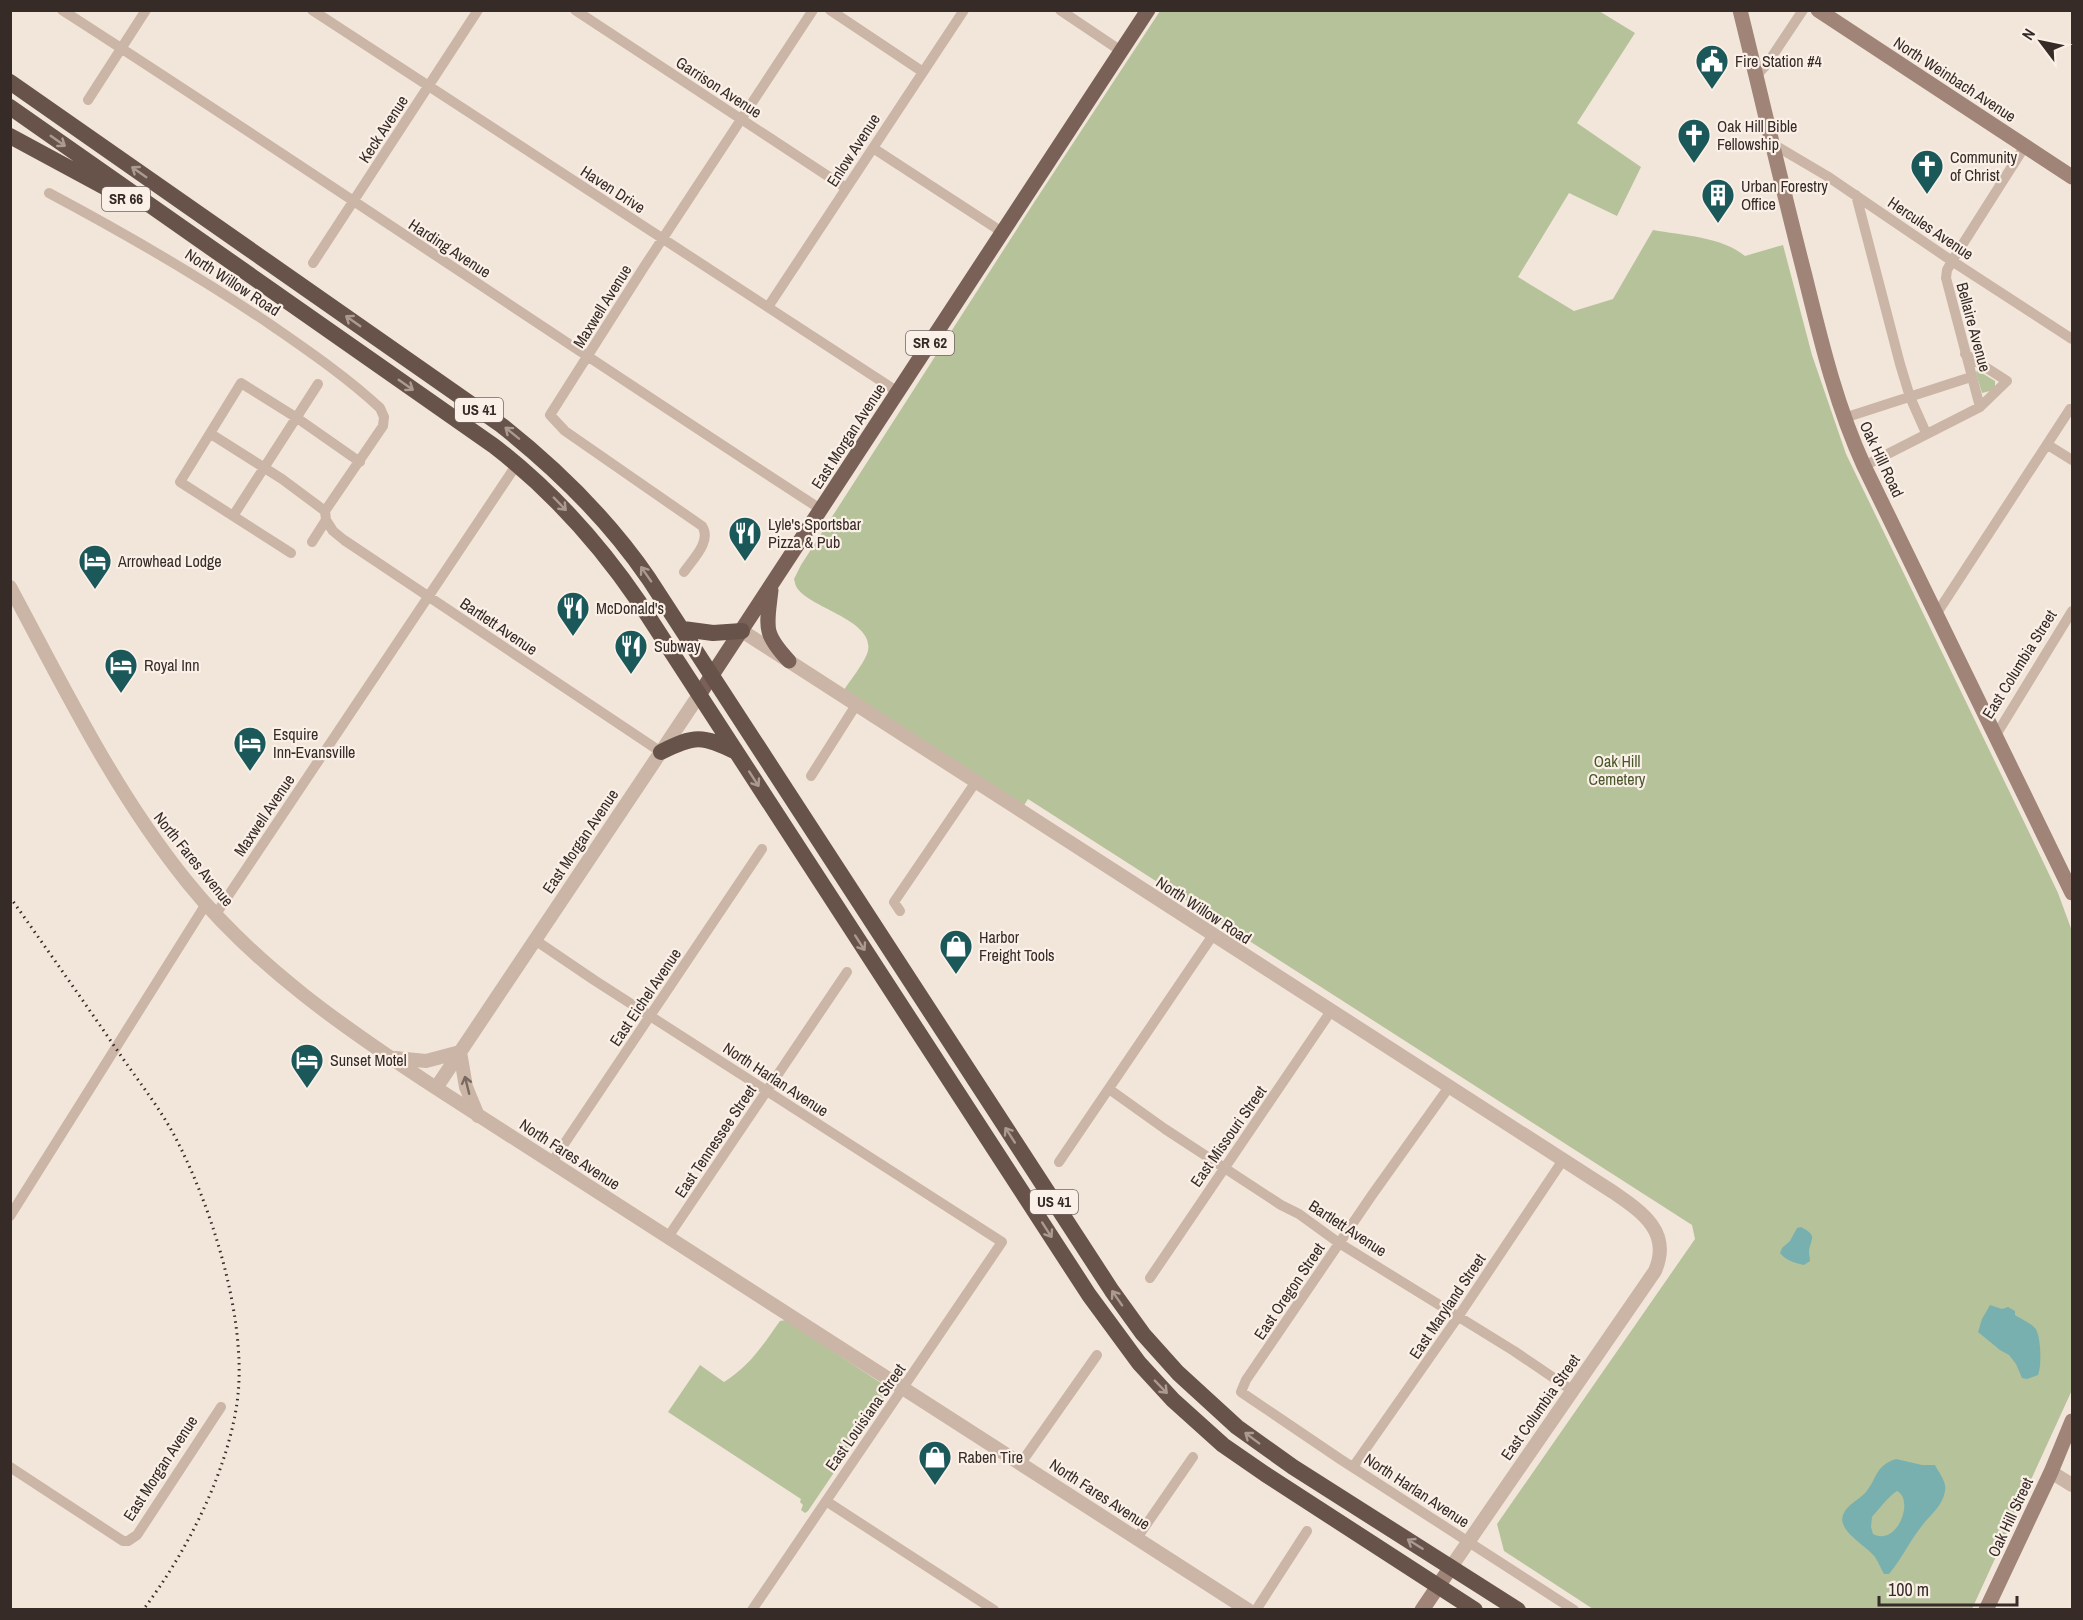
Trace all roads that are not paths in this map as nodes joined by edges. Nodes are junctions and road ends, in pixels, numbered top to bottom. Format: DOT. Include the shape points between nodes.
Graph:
graph roads {
  1 [pos="62,10"];
  2 [pos="146,10"];
  3 [pos="478,10"];
  4 [pos="575,10"];
  5 [pos="813,10"];
  6 [pos="830,10"];
  7 [pos="964,10"];
  8 [pos="1060,10"];
  9 [pos="1148,10"];
  10 [pos="1740,10"];
  11 [pos="1803,10"];
  12 [pos="1818,10"];
  13 [pos="313,11"];
  14 [pos="122,49"];
  15 [pos="1121,51"];
  16 [pos="923,72"];
  17 [pos="1755,76"];
  18 [pos="10,82"];
  19 [pos="428,87"];
  20 [pos="88,100"];
  21 [pos="10,107"];
  22 [pos="741,119"];
  23 [pos="10,136"];
  24 [pos="1771,143"];
  25 [pos="2025,146"];
  26 [pos="873,148"];
  27 [pos="2073,177"];
  28 [pos="846,188"];
  29 [pos="49,193"];
  30 [pos="1856,195"];
  31 [pos="353,202"];
  32 [pos="1002,232"];
  33 [pos="663,240"];
  34 [pos="1952,261"];
  35 [pos="313,263"];
  36 [pos="238,267"];
  37 [pos="768,307"];
  38 [pos="2073,339"];
  39 [pos="1965,354"];
  40 [pos="588,357"];
  41 [pos="1971,377"];
  42 [pos="318,384"];
  43 [pos="898,392"];
  44 [pos="1910,397"];
  45 [pos="1980,407"];
  46 [pos="2070,409"];
  47 [pos="297,418"];
  48 [pos="1844,418"];
  49 [pos="211,434"];
  50 [pos="1926,434"];
  51 [pos="2048,445"];
  52 [pos="2073,460"];
  53 [pos="360,462"];
  54 [pos="517,464"];
  55 [pos="1864,466"];
  56 [pos="265,468"];
  57 [pos="822,510"];
  58 [pos="326,515"];
  59 [pos="234,516"];
  60 [pos="312,542"];
  61 [pos="291,554"];
  62 [pos="684,572"];
  63 [pos="10,587"];
  64 [pos="771,588"];
  65 [pos="429,596"];
  66 [pos="2073,611"];
  67 [pos="1936,613"];
  68 [pos="683,629"];
  69 [pos="742,631"];
  70 [pos="789,661"];
  71 [pos="713,675"];
  72 [pos="699,695"];
  73 [pos="856,705"];
  74 [pos="1996,735"];
  75 [pos="661,752"];
  76 [pos="736,752"];
  77 [pos="811,776"];
  78 [pos="975,783"];
  79 [pos="762,849"];
  80 [pos="2073,893"];
  81 [pos="897,907"];
  82 [pos="211,909"];
  83 [pos="1213,935"];
  84 [pos="535,940"];
  85 [pos="847,972"];
  86 [pos="1331,1011"];
  87 [pos="650,1017"];
  88 [pos="460,1052"];
  89 [pos="388,1057"];
  90 [pos="1449,1087"];
  91 [pos="436,1088"];
  92 [pos="1108,1089"];
  93 [pos="767,1091"];
  94 [pos="478,1116"];
  95 [pos="1563,1160"];
  96 [pos="552,1162"];
  97 [pos="1059,1162"];
  98 [pos="1224,1167"];
  99 [pos="11,1214"];
  100 [pos="1647,1219"];
  101 [pos="668,1237"];
  102 [pos="1002,1242"];
  103 [pos="1340,1243"];
  104 [pos="1150,1278"];
  105 [pos="1458,1317"];
  106 [pos="1097,1355"];
  107 [pos="904,1388"];
  108 [pos="1573,1391"];
  109 [pos="1243,1395"];
  110 [pos="221,1407"];
  111 [pos="2073,1421"];
  112 [pos="1193,1457"];
  113 [pos="1021,1463"];
  114 [pos="10,1467"];
  115 [pos="1353,1467"];
  116 [pos="2051,1472"];
  117 [pos="2073,1485"];
  118 [pos="826,1501"];
  119 [pos="1307,1531"];
  120 [pos="1137,1538"];
  121 [pos="1469,1542"];
  122 [pos="1451,1567"];
  123 [pos="1438,1586"];
  124 [pos="752,1610"];
  125 [pos="994,1610"];
  126 [pos="1248,1610"];
  127 [pos="1256,1610"];
  128 [pos="1422,1610"];
  129 [pos="1475,1610"];
  130 [pos="1518,1610"];
  131 [pos="1574,1610"];
  132 [pos="1986,1610"];
  1 -- 14 [label="street, Harding Avenue"];
  2 -- 14 [label="street"];
  3 -- 19 [label="street, Keck Avenue"];
  4 -- 22 [label="street, Garrison Avenue"];
  5 -- 22 [label="street, Maxwell Avenue"];
  6 -- 16 [label="street"];
  7 -- 16 [label="street, Enlow Avenue"];
  8 -- 15 [label="street"];
  9 -- 15 [label="main road, East Morgan Avenue / SR 62"];
  10 -- 17 [label="main road, Oak Hill Road"];
  11 -- 17 [label="street"];
  12 -- 25 [label="main road, North Weinbach Avenue"];
  13 -- 19 [label="street, Haven Drive"];
  14 -- 20 [label="street"];
  14 -- 31 [label="street, Harding Avenue"];
  15 -- 32 [label="main road, East Morgan Avenue / SR 62"];
  16 -- 26 [label="street, Enlow Avenue"];
  17 -- 24 [label="main road, Oak Hill Road"];
  68 -- 18 [label="highway, US 41, one-way" via="596,510 515,435"];
  19 -- 31 [label="street, Keck Avenue"];
  19 -- 33 [label="street, Haven Drive"];
  21 -- 36 [label="highway, US 41, one-way"];
  22 -- 28 [label="street, Garrison Avenue"];
  22 -- 33 [label="street, Maxwell Avenue"];
  23 -- 36 [label="highway, SR 66" via="85,174"];
  24 -- 30 [label="street, Hercules Avenue"];
  24 -- 48 [label="main road, Oak Hill Road" via="1827,366"];
  25 -- 27 [label="main road, North Weinbach Avenue"];
  25 -- 34 [label="street, Bellaire Avenue"];
  26 -- 28 [label="street, Enlow Avenue"];
  26 -- 32 [label="street"];
  28 -- 37 [label="street, Enlow Avenue"];
  29 -- 53 [label="street, North Willow Road" via="140,242 242,306 309,351 380,408 383,426"];
  30 -- 34 [label="street, Hercules Avenue"];
  30 -- 44 [label="street"];
  31 -- 35 [label="street, Keck Avenue"];
  31 -- 40 [label="street, Harding Avenue"];
  32 -- 43 [label="main road, East Morgan Avenue / SR 62"];
  33 -- 37 [label="street, Haven Drive"];
  33 -- 40 [label="street, Maxwell Avenue"];
  34 -- 38 [label="street, Hercules Avenue"];
  34 -- 39 [label="street, Bellaire Avenue" via="1946,278"];
  36 -- 54 [label="highway, US 41, one-way"];
  37 -- 43 [label="street, Haven Drive"];
  39 -- 41 [label="street, Bellaire Avenue"];
  39 -- 45 [label="street" via="2007,381"];
  40 -- 57 [label="street, Harding Avenue"];
  40 -- 62 [label="street, Maxwell Avenue" via="550,415 565,431 702,526 706,539"];
  41 -- 44 [label="street"];
  41 -- 45 [label="street, Bellaire Avenue"];
  42 -- 47 [label="street"];
  43 -- 57 [label="main road, East Morgan Avenue / SR 62"];
  44 -- 48 [label="street"];
  44 -- 50 [label="street"];
  45 -- 50 [label="street"];
  46 -- 51 [label="street"];
  47 -- 49 [label="street" via="241,383"];
  47 -- 53 [label="street"];
  47 -- 56 [label="street"];
  48 -- 55 [label="main road, Oak Hill Road"];
  49 -- 56 [label="street, Bartlett Avenue"];
  49 -- 59 [label="street" via="180,482"];
  50 -- 55 [label="street"];
  51 -- 52 [label="street"];
  51 -- 67 [label="street"];
  53 -- 58 [label="street"];
  54 -- 65 [label="street, Maxwell Avenue"];
  54 -- 72 [label="highway, US 41, one-way" via="563,507 606,556"];
  55 -- 67 [label="main road, Oak Hill Road"];
  56 -- 58 [label="street, Bartlett Avenue"];
  56 -- 59 [label="street"];
  57 -- 64 [label="main road, East Morgan Avenue / SR 62"];
  58 -- 60 [label="street"];
  58 -- 65 [label="street, Bartlett Avenue" via="333,531 344,540"];
  59 -- 61 [label="street"];
  63 -- 82 [label="street, North Fares Avenue" via="124,794"];
  64 -- 69 [label="main road, East Morgan Avenue / SR 62"];
  64 -- 70 [label="main road" via="769,634"];
  65 -- 75 [label="street, Bartlett Avenue"];
  65 -- 82 [label="street, Maxwell Avenue"];
  66 -- 74 [label="street, East Columbia Street"];
  67 -- 74 [label="main road, Oak Hill Road"];
  68 -- 69 [label="highway"];
  68 -- 71 [label="highway, US 41"];
  69 -- 70 [label="street, North Willow Road"];
  69 -- 71 [label="main road, East Morgan Avenue / SR 62"];
  70 -- 73 [label="street, North Willow Road"];
  71 -- 72 [label="main road, East Morgan Avenue / SR 62"];
  122 -- 71 [label="highway, US 41, one-way" via="1260,1445 1200,1394 1143,1334"];
  72 -- 75 [label="street, East Morgan Avenue"];
  72 -- 76 [label="highway, US 41"];
  73 -- 77 [label="street"];
  73 -- 78 [label="street, North Willow Road"];
  74 -- 80 [label="main road, Oak Hill Road"];
  75 -- 76 [label="highway" via="703,738"];
  75 -- 84 [label="street, East Morgan Avenue"];
  76 -- 123 [label="highway, US 41, one-way" via="1089,1295 1139,1364 1190,1416 1233,1452"];
  78 -- 81 [label="street"];
  78 -- 83 [label="street, North Willow Road"];
  79 -- 87 [label="street, East Eichel Avenue"];
  82 -- 89 [label="street, North Fares Avenue" via="307,998"];
  82 -- 99 [label="street, Maxwell Avenue"];
  83 -- 86 [label="street, North Willow Road"];
  83 -- 92 [label="street"];
  84 -- 87 [label="street, North Harlan Avenue"];
  84 -- 88 [label="street, East Morgan Avenue"];
  85 -- 93 [label="street, East Tennessee Street"];
  86 -- 90 [label="street, North Willow Road"];
  86 -- 98 [label="street, East Missouri Street"];
  87 -- 93 [label="street, North Harlan Avenue"];
  87 -- 96 [label="street, East Eichel Avenue"];
  88 -- 89 [label="street" via="426,1061"];
  88 -- 91 [label="street, East Morgan Avenue"];
  94 -- 88 [label="street, one-way" via="466,1087"];
  89 -- 91 [label="street, North Fares Avenue"];
  90 -- 95 [label="street, North Willow Road"];
  90 -- 103 [label="street, East Oregon Street"];
  91 -- 94 [label="street, North Fares Avenue"];
  92 -- 97 [label="street"];
  92 -- 98 [label="street, Bartlett Avenue"];
  93 -- 101 [label="street, East Tennessee Street"];
  93 -- 102 [label="street, North Harlan Avenue"];
  94 -- 96 [label="street, North Fares Avenue"];
  95 -- 100 [label="street, North Willow Road"];
  95 -- 105 [label="street, East Maryland Street"];
  96 -- 101 [label="street, North Fares Avenue"];
  98 -- 103 [label="street, Bartlett Avenue"];
  98 -- 104 [label="street, East Missouri Street"];
  100 -- 108 [label="street, East Columbia Street" via="1660,1243 1658,1264"];
  101 -- 107 [label="street, North Fares Avenue"];
  102 -- 107 [label="street, East Louisiana Street"];
  103 -- 105 [label="street, Bartlett Avenue"];
  103 -- 109 [label="street, East Oregon Street" via="1246,1380"];
  105 -- 108 [label="street, Bartlett Avenue"];
  105 -- 115 [label="street, East Maryland Street"];
  106 -- 113 [label="street"];
  107 -- 113 [label="street, North Fares Avenue"];
  107 -- 118 [label="street, East Louisiana Street"];
  108 -- 121 [label="street, East Columbia Street"];
  109 -- 115 [label="street, North Harlan Avenue"];
  110 -- 114 [label="street, East Morgan Avenue" via="132,1540 123,1541"];
  111 -- 116 [label="main road"];
  112 -- 120 [label="street"];
  113 -- 120 [label="street, North Fares Avenue"];
  115 -- 121 [label="street, North Harlan Avenue"];
  116 -- 117 [label="street"];
  116 -- 132 [label="main road, Oak Hill Street"];
  118 -- 124 [label="street, East Louisiana Street"];
  118 -- 125 [label="street"];
  119 -- 127 [label="street"];
  120 -- 126 [label="street, North Fares Avenue"];
  121 -- 122 [label="street, East Columbia Street"];
  121 -- 131 [label="street, North Harlan Avenue"];
  122 -- 123 [label="main road, East Columbia Street"];
  122 -- 130 [label="highway, US 41"];
  123 -- 128 [label="main road, East Columbia Street"];
  123 -- 129 [label="highway, US 41"];
}
